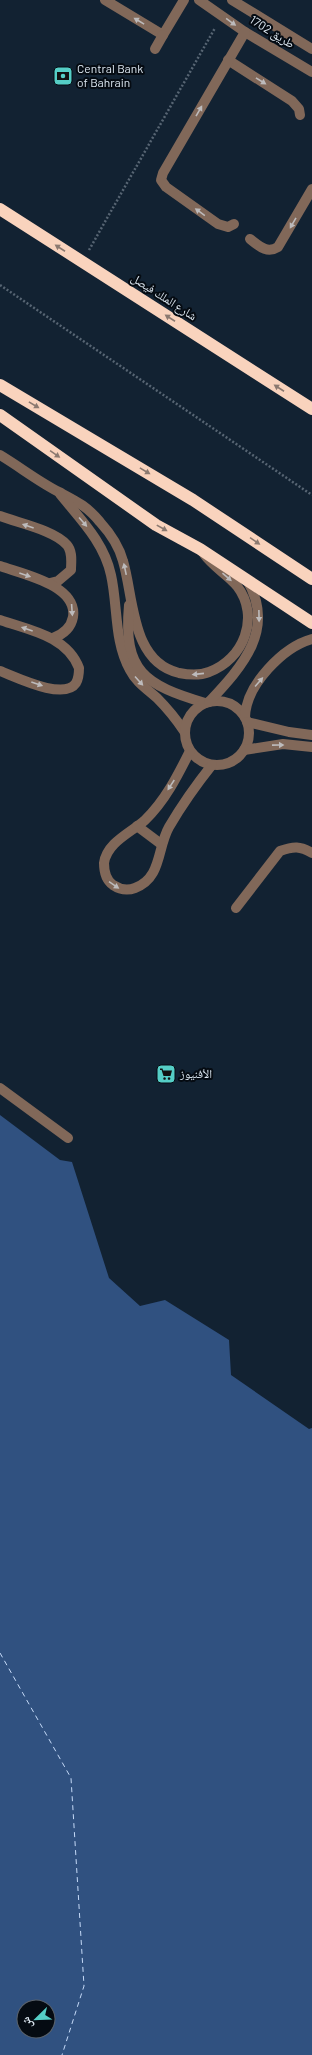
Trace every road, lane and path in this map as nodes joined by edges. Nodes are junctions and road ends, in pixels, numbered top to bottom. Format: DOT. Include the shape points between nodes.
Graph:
graph roads {
  1 [pos="105,0"];
  2 [pos="184,0"];
  3 [pos="199,0"];
  4 [pos="232,0"];
  5 [pos="222,15"];
  6 [pos="245,32"];
  7 [pos="164,35"];
  8 [pos="155,49"];
  9 [pos="312,49"];
  10 [pos="228,60"];
  11 [pos="312,72"];
  12 [pos="300,116"];
  13 [pos="312,189"];
  14 [pos="0,210"];
  15 [pos="234,224"];
  16 [pos="250,240"];
  17 [pos="82,262"];
  18 [pos="0,285"];
  19 [pos="0,385"];
  20 [pos="312,409"];
  21 [pos="0,415"];
  22 [pos="0,455"];
  23 [pos="59,492"];
  24 [pos="312,495"];
  25 [pos="0,516"];
  26 [pos="200,549"];
  27 [pos="0,566"];
  28 [pos="312,579"];
  29 [pos="247,580"];
  30 [pos="50,583"];
  31 [pos="130,593"];
  32 [pos="0,620"];
  33 [pos="312,623"];
  34 [pos="53,638"];
  35 [pos="312,638"];
  36 [pos="247,644"];
  37 [pos="129,658"];
  38 [pos="0,671"];
  39 [pos="207,702"];
  40 [pos="246,719"];
  41 [pos="184,731"];
  42 [pos="312,735"];
  43 [pos="312,748"];
  44 [pos="244,750"];
  45 [pos="190,751"];
  46 [pos="212,765"];
  47 [pos="137,826"];
  48 [pos="161,844"];
  49 [pos="312,853"];
  50 [pos="236,908"];
  51 [pos="0,1088"];
  52 [pos="68,1138"];
  7 -- 1 [label="street, one-way"];
  2 -- 7 [label="street"];
  3 -- 5 [label="street, طريق 1702"];
  4 -- 9 [label="street, طريق 1702"];
  5 -- 6 [label="street, طريق 1702, one-way"];
  5 -- 17 [label="path"];
  6 -- 10 [label="street"];
  6 -- 11 [label="street, طريق 1702"];
  7 -- 8 [label="street"];
  10 -- 12 [label="street, one-way" via="292,101 299,109"];
  15 -- 10 [label="street, one-way" via="228,227 218,224 166,187 161,180"];
  13 -- 16 [label="street, one-way" via="278,247 274,250 265,250"];
  17 -- 14 [label="highway, شارع الملك فيصل, one-way"];
  20 -- 17 [label="highway, شارع الملك فيصل, one-way"];
  18 -- 24 [label="path"];
  19 -- 28 [label="highway, one-way" via="193,500"];
  21 -- 26 [label="highway, one-way" via="156,525"];
  22 -- 23 [label="street"];
  31 -- 23 [label="street, one-way" via="123,561 111,536 90,510"];
  23 -- 37 [label="street, one-way" via="102,549 111,574 119,632"];
  30 -- 25 [label="street, one-way" via="58,581 71,570 72,556 68,546 45,532"];
  26 -- 29 [label="highway"];
  26 -- 36 [label="street, one-way" via="213,566 236,585 245,601"];
  27 -- 30 [label="street, one-way"];
  29 -- 33 [label="highway"];
  29 -- 36 [label="street, one-way" via="258,603 259,615 258,628"];
  30 -- 34 [label="street, one-way" via="68,596 73,613 68,629"];
  36 -- 31 [label="street, one-way" via="231,660 215,670 195,675 175,672 157,662 144,645"];
  31 -- 37 [label="street" via="127,635"];
  34 -- 32 [label="street, one-way"];
  38 -- 34 [label="street, one-way" via="57,691 70,688 76,683 80,668 70,650"];
  40 -- 35 [label="street, one-way" via="247,700 255,686 282,655 292,647"];
  36 -- 39 [label="street" via="234,672"];
  37 -- 39 [label="street" via="158,686 180,696"];
  37 -- 41 [label="street, one-way" via="136,680 166,708"];
  39 -- 40 [label="street" via="229,703"];
  39 -- 41 [label="street" via="195,709"];
  40 -- 42 [label="street" via="289,732"];
  40 -- 44 [label="street" via="248,736"];
  41 -- 45 [label="street"];
  44 -- 43 [label="street, one-way" via="283,744"];
  44 -- 46 [label="street" via="231,762"];
  45 -- 46 [label="street" via="196,758"];
  45 -- 47 [label="street, one-way" via="157,807"];
  46 -- 48 [label="street" via="186,799"];
  47 -- 48 [label="street"];
  47 -- 48 [label="street, one-way" via="114,845 105,860 106,876 110,883 124,890 131,890 144,884 157,867"];
  49 -- 50 [label="street" via="300,847 280,851"];
  51 -- 52 [label="street"];
}
